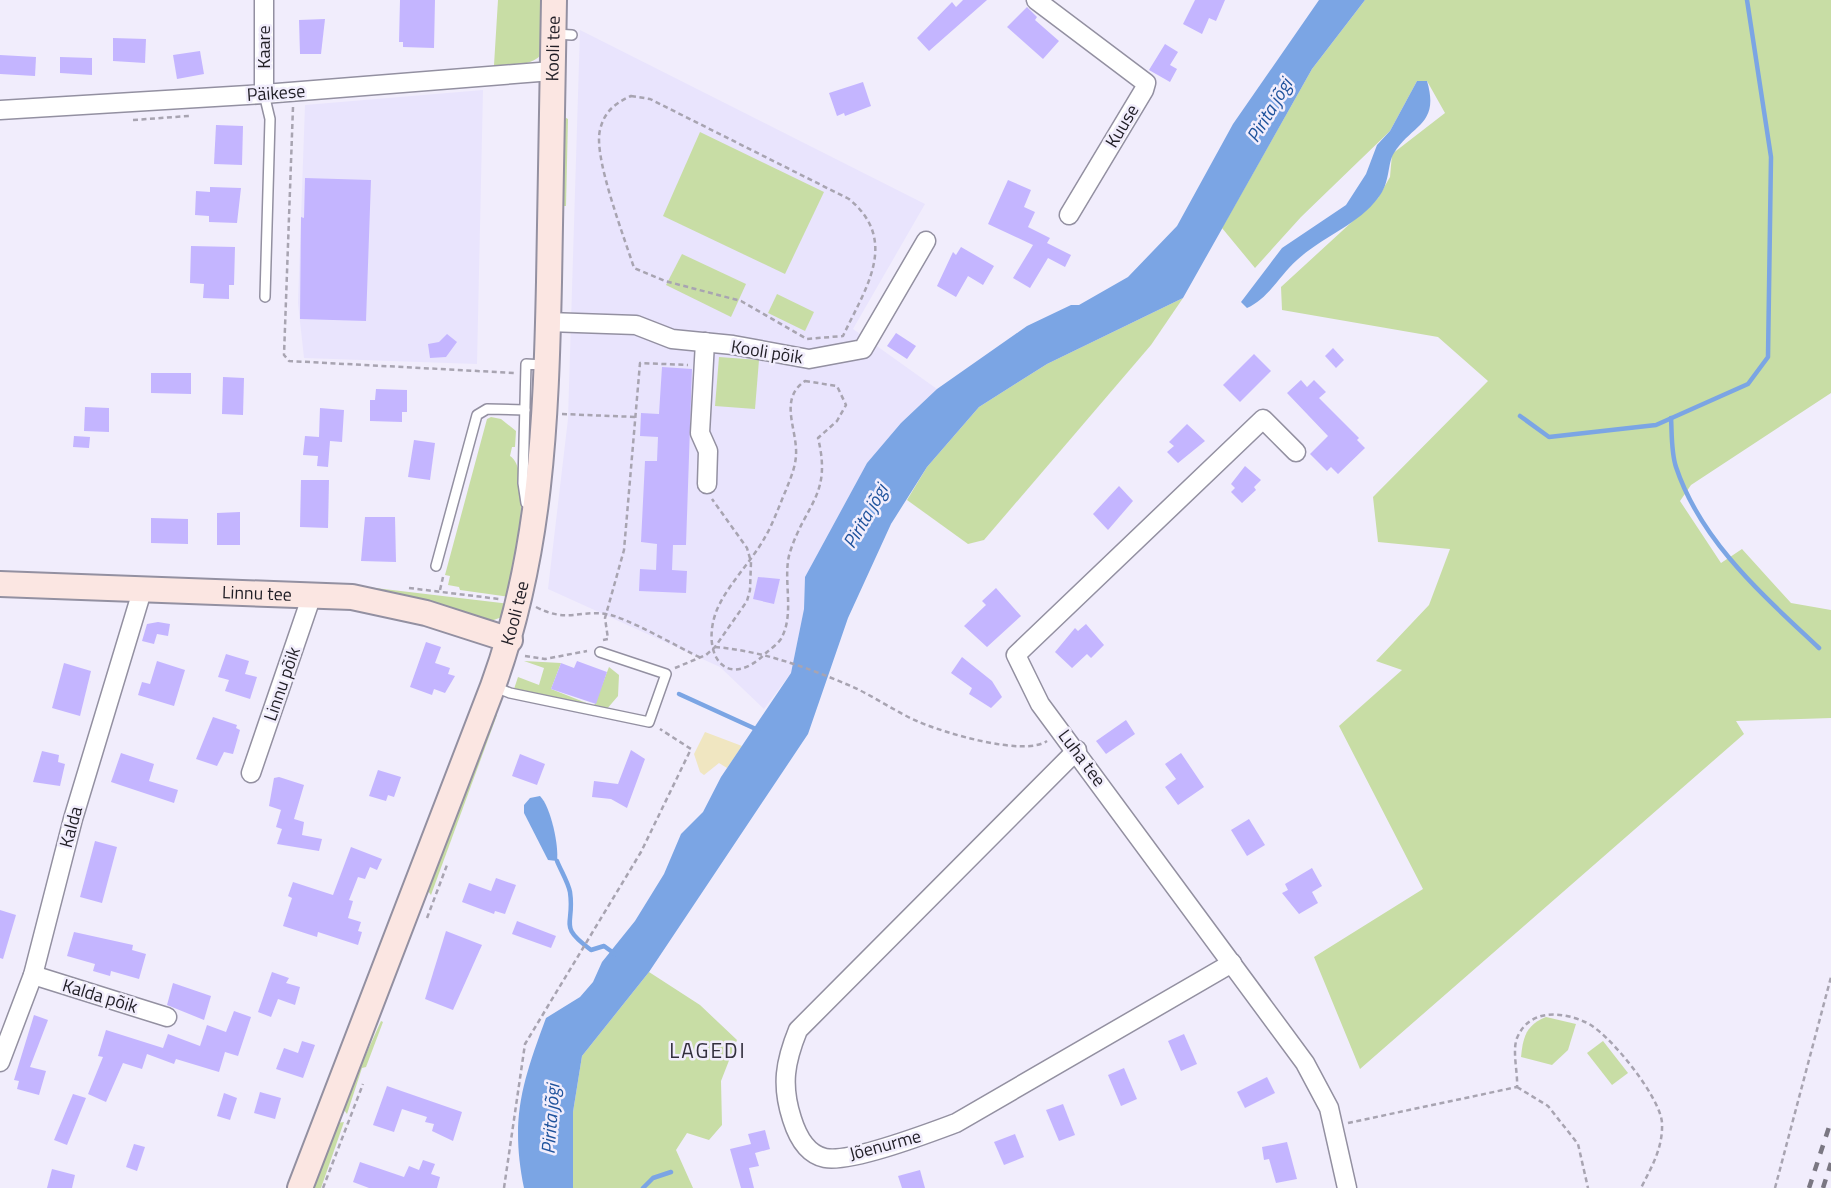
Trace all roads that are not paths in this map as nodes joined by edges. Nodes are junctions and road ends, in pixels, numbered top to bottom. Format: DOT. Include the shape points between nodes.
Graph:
graph roads {
  1 [pos="264,0"];
  2 [pos="554,0"];
  3 [pos="1036,0"];
  4 [pos="552,71"];
  5 [pos="264,94"];
  6 [pos="0,110"];
  7 [pos="1069,215"];
  8 [pos="926,241"];
  9 [pos="265,297"];
  10 [pos="548,322"];
  11 [pos="705,342"];
  12 [pos="536,369"];
  13 [pos="525,410"];
  14 [pos="1296,452"];
  15 [pos="707,484"];
  16 [pos="531,547"];
  17 [pos="436,566"];
  18 [pos="0,584"];
  19 [pos="142,591"];
  20 [pos="312,594"];
  21 [pos="516,648"];
  22 [pos="598,652"];
  23 [pos="494,686"];
  24 [pos="1077,750"];
  25 [pos="251,773"];
  26 [pos="1232,963"];
  27 [pos="387,968"];
  28 [pos="33,975"];
  29 [pos="388,993"];
  30 [pos="167,1017"];
  31 [pos="377,1019"];
  32 [pos="350,1061"];
  33 [pos="0,1062"];
  34 [pos="323,1130"];
  35 [pos="289,1188"];
  36 [pos="300,1188"];
  37 [pos="1347,1188"];
  1 -- 5 [label="street, Kaare"];
  2 -- 4 [label="street, Kooli tee" via="562,34"];
  3 -- 7 [label="street, Kuuse" via="1146,83"];
  4 -- 5 [label="street, Päikese"];
  4 -- 10 [label="street, Kooli tee"];
  5 -- 6 [label="street, Päikese"];
  5 -- 9 [label="lane" via="270,119"];
  8 -- 11 [label="street, Kooli põik" via="863,349 808,359"];
  10 -- 11 [label="street, Kooli põik" via="636,325 673,339"];
  10 -- 12 [label="street, Kooli tee"];
  11 -- 15 [label="street" via="700,433 708,451"];
  12 -- 13 [label="lane"];
  12 -- 16 [label="street, Kooli tee" via="537,513"];
  13 -- 16 [label="lane" via="523,483"];
  13 -- 17 [label="lane" via="487,409 477,415"];
  14 -- 24 [label="street, Luha tee" via="1263,419 1016,655 1040,704"];
  16 -- 21 [label="street, Kooli tee"];
  18 -- 19 [label="street, Linnu tee"];
  19 -- 20 [label="street, Linnu tee"];
  19 -- 28 [label="street, Kalda" via="72,819"];
  20 -- 21 [label="street, Linnu tee" via="426,612"];
  20 -- 25 [label="street, Linnu põik"];
  21 -- 23 [label="street, Kooli tee"];
  22 -- 23 [label="lane" via="666,674 649,722"];
  23 -- 27 [label="street, Kooli tee"];
  24 -- 26 [label="street, Luha tee"];
  24 -- 26 [label="street, Jõenurme" via="798,1030 786,1060 784,1084 796,1131 809,1150 827,1158 844,1157 956,1123"];
  26 -- 37 [label="street, Luha tee" via="1305,1063 1329,1108"];
  27 -- 29 [label="lane"];
  27 -- 32 [label="street, Kooli tee"];
  28 -- 30 [label="street, Kalda põik"];
  28 -- 33 [label="street, Kalda"];
  31 -- 32 [label="lane" via="364,1050"];
  32 -- 34 [label="street, Kooli tee"];
  34 -- 35 [label="lane" via="308,1142"];
  34 -- 36 [label="street, Kooli tee"];
}
